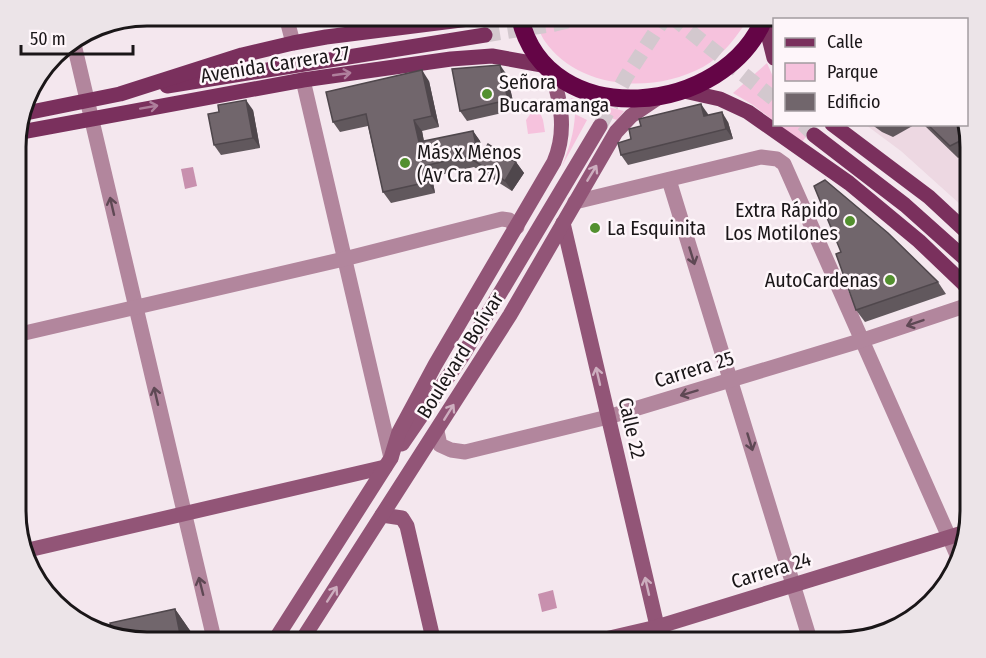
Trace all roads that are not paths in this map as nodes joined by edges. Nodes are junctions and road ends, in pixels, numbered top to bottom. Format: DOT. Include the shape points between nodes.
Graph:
graph roads {
  1 [pos="289,26"];
  2 [pos="418,26"];
  3 [pos="523,26"];
  4 [pos="759,26"];
  5 [pos="766,26"];
  6 [pos="485,35"];
  7 [pos="293,43"];
  8 [pos="75,49"];
  9 [pos="773,54"];
  10 [pos="547,69"];
  11 [pos="303,80"];
  12 [pos="684,91"];
  13 [pos="120,94"];
  14 [pos="660,97"];
  15 [pos="88,101"];
  16 [pos="31,112"];
  17 [pos="92,117"];
  18 [pos="600,126"];
  19 [pos="835,126"];
  20 [pos="27,131"];
  21 [pos="814,135"];
  22 [pos="669,180"];
  23 [pos="575,202"];
  24 [pos="563,224"];
  25 [pos="960,226"];
  26 [pos="517,227"];
  27 [pos="960,254"];
  28 [pos="344,259"];
  29 [pos="960,280"];
  30 [pos="136,307"];
  31 [pos="960,308"];
  32 [pos="26,333"];
  33 [pos="863,340"];
  34 [pos="730,380"];
  35 [pos="608,417"];
  36 [pos="437,432"];
  37 [pos="388,463"];
  38 [pos="184,514"];
  39 [pos="382,515"];
  40 [pos="958,534"];
  41 [pos="949,537"];
  42 [pos="32,549"];
  43 [pos="954,549"];
  44 [pos="794,585"];
  45 [pos="657,627"];
  46 [pos="212,632"];
  47 [pos="280,632"];
  48 [pos="307,632"];
  49 [pos="431,632"];
  50 [pos="635,632"];
  51 [pos="658,632"];
  52 [pos="808,632"];
  1 -- 7 [label="street"];
  2 -- 7 [label="main road, Avenida Carrera 27"];
  3 -- 10 [label="highway" via="531,49"];
  4 -- 12 [label="highway" via="736,59 709,80"];
  5 -- 9 [label="main road"];
  6 -- 13 [label="main road"];
  7 -- 13 [label="main road, Avenida Carrera 27"];
  8 -- 15 [label="street"];
  11 -- 10 [label="main road, Avenida Carrera 27, one-way" via="474,56 492,56"];
  10 -- 14 [label="highway" via="605,96"];
  10 -- 26 [label="main road, Boulevard Bolívar" via="558,93 561,142"];
  17 -- 11 [label="main road, Avenida Carrera 27, one-way"];
  11 -- 28 [label="street"];
  12 -- 14 [label="highway"];
  12 -- 29 [label="main road" via="720,99 748,112 849,183"];
  13 -- 15 [label="main road, Avenida Carrera 27"];
  23 -- 14 [label="main road, Boulevard Bolívar, one-way" via="621,126"];
  15 -- 16 [label="main road, Avenida Carrera 27"];
  15 -- 17 [label="street"];
  17 -- 20 [label="main road, Avenida Carrera 27"];
  30 -- 17 [label="street, one-way"];
  18 -- 37 [label="main road" via="463,355"];
  19 -- 25 [label="main road" via="929,197"];
  21 -- 27 [label="main road" via="905,205"];
  22 -- 23 [label="street"];
  22 -- 33 [label="street" via="761,157 784,164"];
  22 -- 34 [label="street, one-way"];
  23 -- 24 [label="main road, Boulevard Bolívar"];
  35 -- 24 [label="main road, Calle 22, one-way"];
  36 -- 24 [label="main road, Boulevard Bolívar, one-way"];
  26 -- 28 [label="street" via="502,219"];
  26 -- 37 [label="main road, Boulevard Bolívar" via="424,385 399,432"];
  28 -- 30 [label="street"];
  28 -- 37 [label="street"];
  30 -- 32 [label="street"];
  38 -- 30 [label="street, one-way"];
  31 -- 33 [label="street, Carrera 25, one-way"];
  33 -- 34 [label="street, Carrera 25"];
  33 -- 41 [label="street"];
  34 -- 35 [label="street, Carrera 25, one-way"];
  34 -- 44 [label="street, one-way"];
  35 -- 36 [label="street, Carrera 25" via="465,452 440,445"];
  45 -- 35 [label="main road, Calle 22, one-way"];
  36 -- 39 [label="main road, Boulevard Bolívar"];
  37 -- 38 [label="main road"];
  37 -- 47 [label="main road, Boulevard Bolívar"];
  38 -- 42 [label="main road"];
  46 -- 38 [label="street, one-way"];
  48 -- 39 [label="main road, Boulevard Bolívar, one-way"];
  39 -- 49 [label="main road" via="402,518 407,526"];
  40 -- 41 [label="main road, Carrera 24"];
  41 -- 43 [label="street"];
  41 -- 44 [label="main road, Carrera 24"];
  44 -- 45 [label="main road, Carrera 24"];
  44 -- 52 [label="street"];
  45 -- 50 [label="main road, Carrera 24"];
  45 -- 51 [label="main road, Calle 22"];
}
